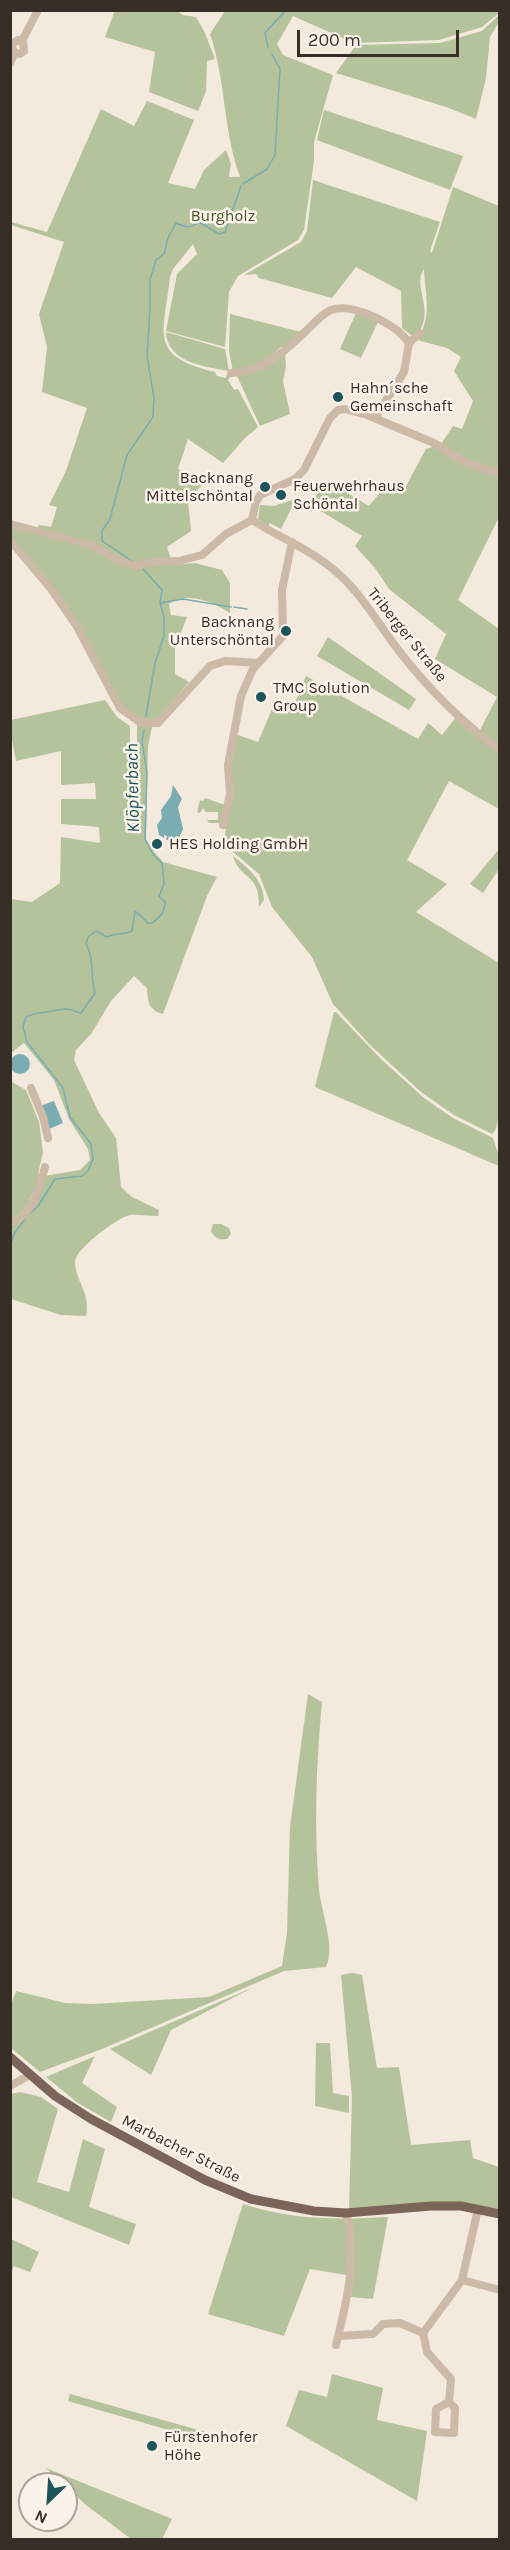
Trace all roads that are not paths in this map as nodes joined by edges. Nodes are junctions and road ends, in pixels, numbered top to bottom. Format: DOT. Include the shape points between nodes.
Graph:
graph roads {
  1 [pos="38,10"];
  2 [pos="10,63"];
  3 [pos="420,333"];
  4 [pos="409,344"];
  5 [pos="231,373"];
  6 [pos="375,418"];
  7 [pos="500,474"];
  8 [pos="252,520"];
  9 [pos="10,524"];
  10 [pos="10,540"];
  11 [pos="292,542"];
  12 [pos="258,663"];
  13 [pos="500,750"];
  14 [pos="223,825"];
  15 [pos="31,1088"];
  16 [pos="48,1138"];
  17 [pos="45,1167"];
  18 [pos="10,1222"];
  19 [pos="10,2057"];
  20 [pos="30,2075"];
  21 [pos="10,2086"];
  22 [pos="478,2209"];
  23 [pos="346,2212"];
  24 [pos="500,2214"];
  25 [pos="462,2280"];
  26 [pos="500,2290"];
  27 [pos="423,2333"];
  28 [pos="339,2336"];
  29 [pos="336,2345"];
  30 [pos="449,2402"];
  1 -- 2 [label="street" via="22,41 24,51 15,53"];
  3 -- 4 [label="street"];
  4 -- 5 [label="street" via="401,332 371,315 345,308 332,310 272,360 252,371"];
  4 -- 6 [label="street" via="404,372"];
  6 -- 7 [label="street" via="434,443 466,463"];
  6 -- 8 [label="street" via="338,410 330,418 304,470 295,479 260,495"];
  8 -- 9 [label="street" via="192,559 141,565 122,562 92,545"];
  8 -- 11 [label="street, Triberger Straße"];
  10 -- 12 [label="street" via="76,625 120,708 141,723 159,723 210,666 225,661"];
  11 -- 12 [label="street" via="282,590 283,636"];
  11 -- 13 [label="street, Triberger Straße" via="325,561 349,583 404,658 478,734"];
  12 -- 14 [label="street" via="241,696 228,765 230,794"];
  15 -- 16 [label="street"];
  17 -- 18 [label="street" via="26,1214"];
  19 -- 20 [label="main road, Marbacher Straße"];
  20 -- 21 [label="street"];
  20 -- 23 [label="main road, Marbacher Straße" via="91,2119 220,2187 284,2207"];
  22 -- 23 [label="main road, Marbacher Straße" via="431,2206"];
  22 -- 24 [label="main road, Marbacher Straße"];
  22 -- 25 [label="street"];
  23 -- 28 [label="street" via="352,2254 350,2287"];
  25 -- 26 [label="street"];
  25 -- 27 [label="street"];
  27 -- 28 [label="street" via="400,2323 383,2324 373,2334"];
  27 -- 30 [label="street" via="427,2352 451,2379"];
  28 -- 29 [label="street"];
}
